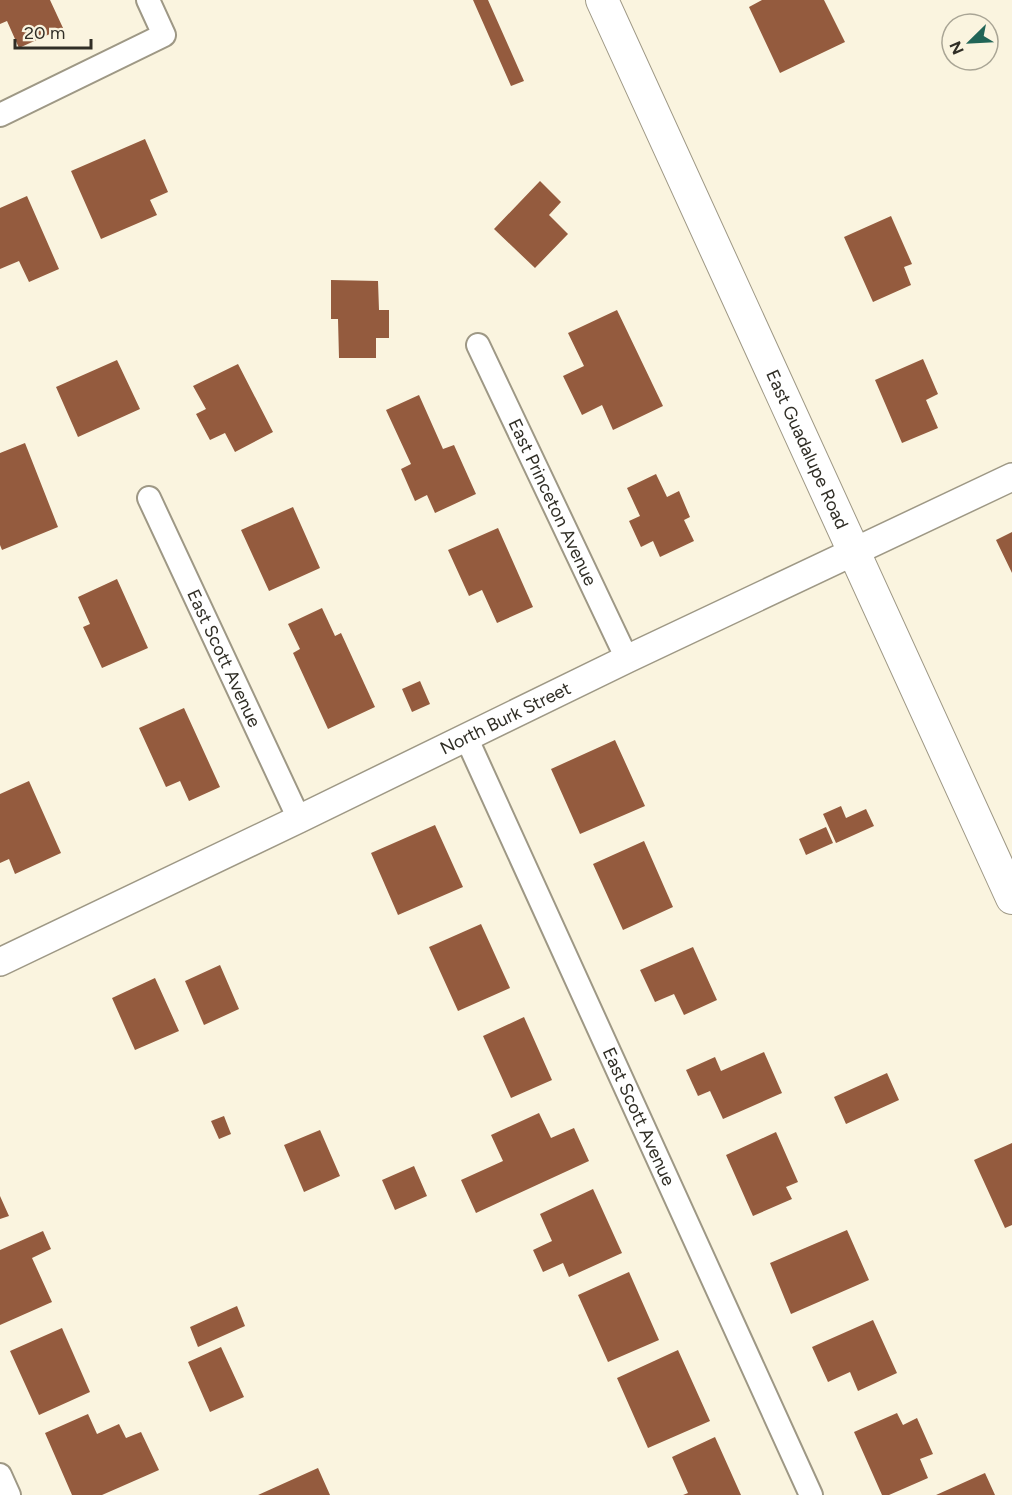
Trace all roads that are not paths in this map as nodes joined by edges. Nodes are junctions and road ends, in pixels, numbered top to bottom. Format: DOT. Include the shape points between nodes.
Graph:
graph roads {
  1 [pos="148,0"];
  2 [pos="602,0"];
  3 [pos="0,115"];
  4 [pos="478,345"];
  5 [pos="1012,477"];
  6 [pos="149,498"];
  7 [pos="854,551"];
  8 [pos="627,658"];
  9 [pos="466,737"];
  10 [pos="299,819"];
  11 [pos="1012,898"];
  12 [pos="0,962"];
  13 [pos="0,1475"];
  14 [pos="9,1495"];
  15 [pos="811,1495"];
  1 -- 3 [label="street" via="164,35"];
  2 -- 7 [label="main road, East Guadalupe Road"];
  4 -- 8 [label="street, East Princeton Avenue"];
  5 -- 7 [label="street, North Burk Street"];
  6 -- 10 [label="street, East Scott Avenue"];
  7 -- 8 [label="street, North Burk Street"];
  7 -- 11 [label="main road, East Guadalupe Road"];
  8 -- 9 [label="street, North Burk Street"];
  9 -- 10 [label="street, North Burk Street"];
  9 -- 15 [label="street, East Scott Avenue"];
  10 -- 12 [label="street, North Burk Street"];
  13 -- 14 [label="street"];
}
